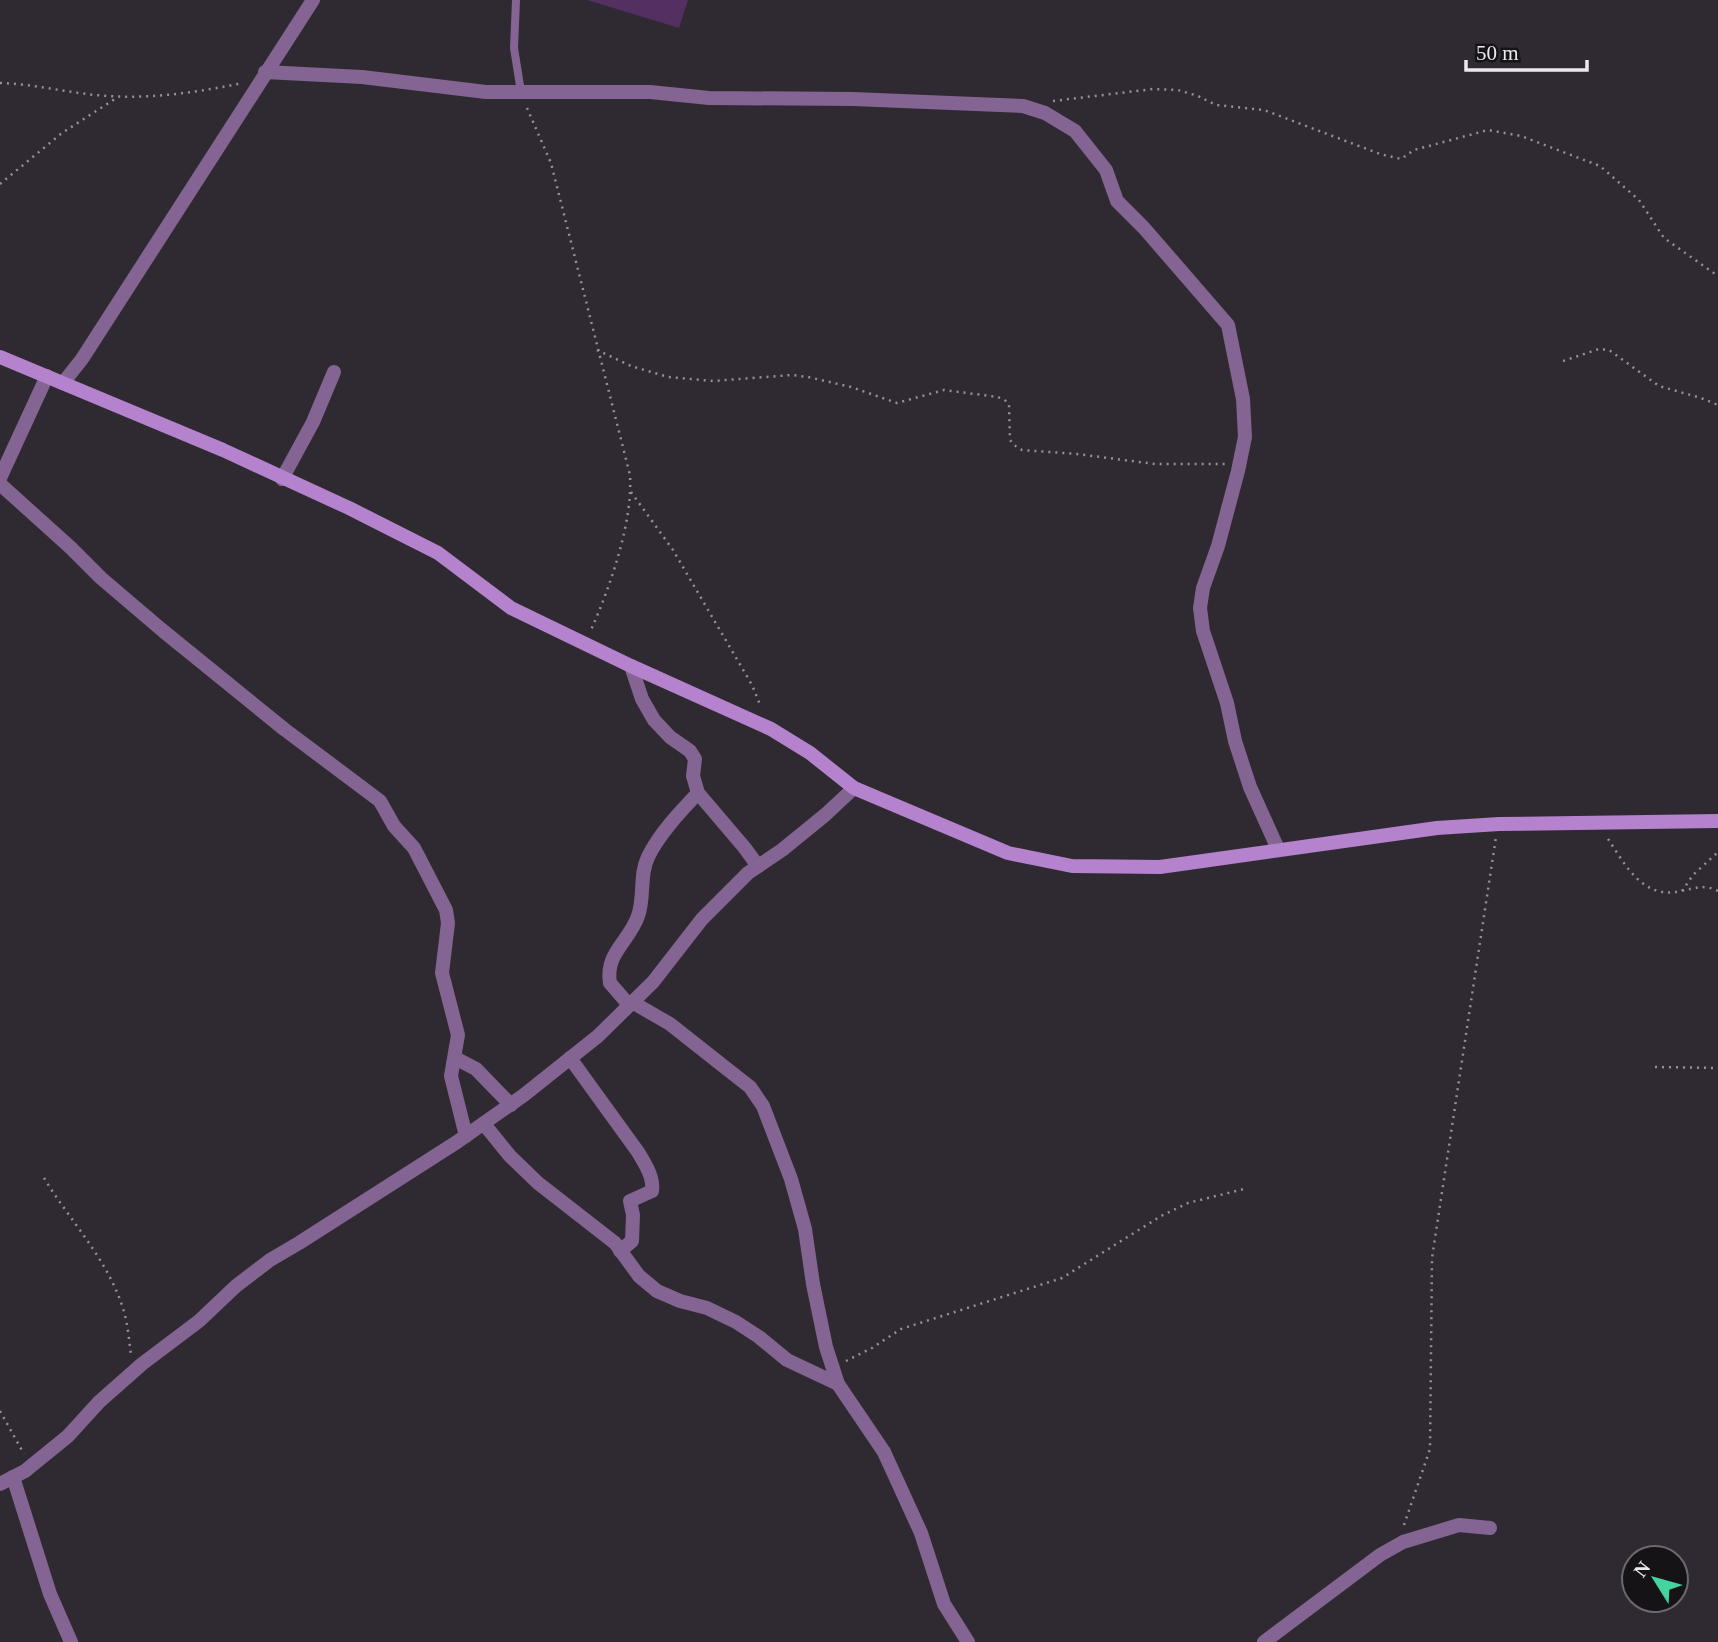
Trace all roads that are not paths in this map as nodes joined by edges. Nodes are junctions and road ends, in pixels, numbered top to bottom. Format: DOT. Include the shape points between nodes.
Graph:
graph roads {
  1 [pos="313,0"];
  2 [pos="516,0"];
  3 [pos="262,76"];
  4 [pos="521,92"];
  5 [pos="0,357"];
  6 [pos="334,372"];
  7 [pos="47,376"];
  8 [pos="63,383"];
  9 [pos="0,478"];
  10 [pos="282,479"];
  11 [pos="0,484"];
  12 [pos="631,666"];
  13 [pos="854,788"];
  14 [pos="698,793"];
  15 [pos="1718,821"];
  16 [pos="1278,849"];
  17 [pos="758,866"];
  18 [pos="631,1003"];
  19 [pos="455,1058"];
  20 [pos="570,1058"];
  21 [pos="511,1105"];
  22 [pos="484,1124"];
  23 [pos="466,1136"];
  24 [pos="620,1251"];
  25 [pos="838,1384"];
  26 [pos="7,1481"];
  27 [pos="1490,1528"];
  28 [pos="71,1642"];
  29 [pos="968,1642"];
  30 [pos="1264,1642"];
  1 -- 3 [label="street"];
  2 -- 4 [label="lane" via="514,48"];
  3 -- 4 [label="street" via="362,77"];
  3 -- 8 [label="street" via="88,351"];
  4 -- 16 [label="street" via="650,92 709,98 1023,106 1075,131 1106,170 1117,201 1228,325 1243,399 1245,437 1200,608 1235,741"];
  5 -- 7 [label="street"];
  6 -- 10 [label="street"];
  7 -- 8 [label="street"];
  7 -- 9 [label="street"];
  8 -- 10 [label="street"];
  10 -- 12 [label="street" via="438,553 511,608"];
  11 -- 19 [label="street" via="162,630 380,801 414,848 446,910 442,973 458,1035"];
  12 -- 13 [label="street" via="771,729"];
  12 -- 14 [label="street" via="654,720 695,759"];
  13 -- 16 [label="street" via="1008,853 1072,866 1160,867"];
  13 -- 17 [label="street"];
  14 -- 17 [label="street"];
  14 -- 18 [label="street" via="647,858 638,916 610,962 610,983"];
  15 -- 16 [label="street" via="1499,824"];
  17 -- 18 [label="street" via="702,919"];
  18 -- 20 [label="street"];
  18 -- 25 [label="street" via="670,1024 750,1087 763,1106 805,1229 813,1284"];
  19 -- 21 [label="street" via="476,1069"];
  19 -- 23 [label="street" via="451,1076"];
  20 -- 21 [label="street"];
  20 -- 24 [label="street" via="638,1152 653,1184 648,1194 630,1201 632,1241"];
  21 -- 22 [label="street"];
  22 -- 23 [label="street"];
  22 -- 24 [label="street" via="538,1184"];
  23 -- 26 [label="street" via="270,1259 99,1402 68,1436"];
  24 -- 25 [label="street" via="657,1291 736,1322 786,1360"];
  25 -- 29 [label="street" via="884,1452 921,1533 944,1604"];
  26 -- 28 [label="street"];
  27 -- 30 [label="street" via="1459,1525 1400,1544"];
}
